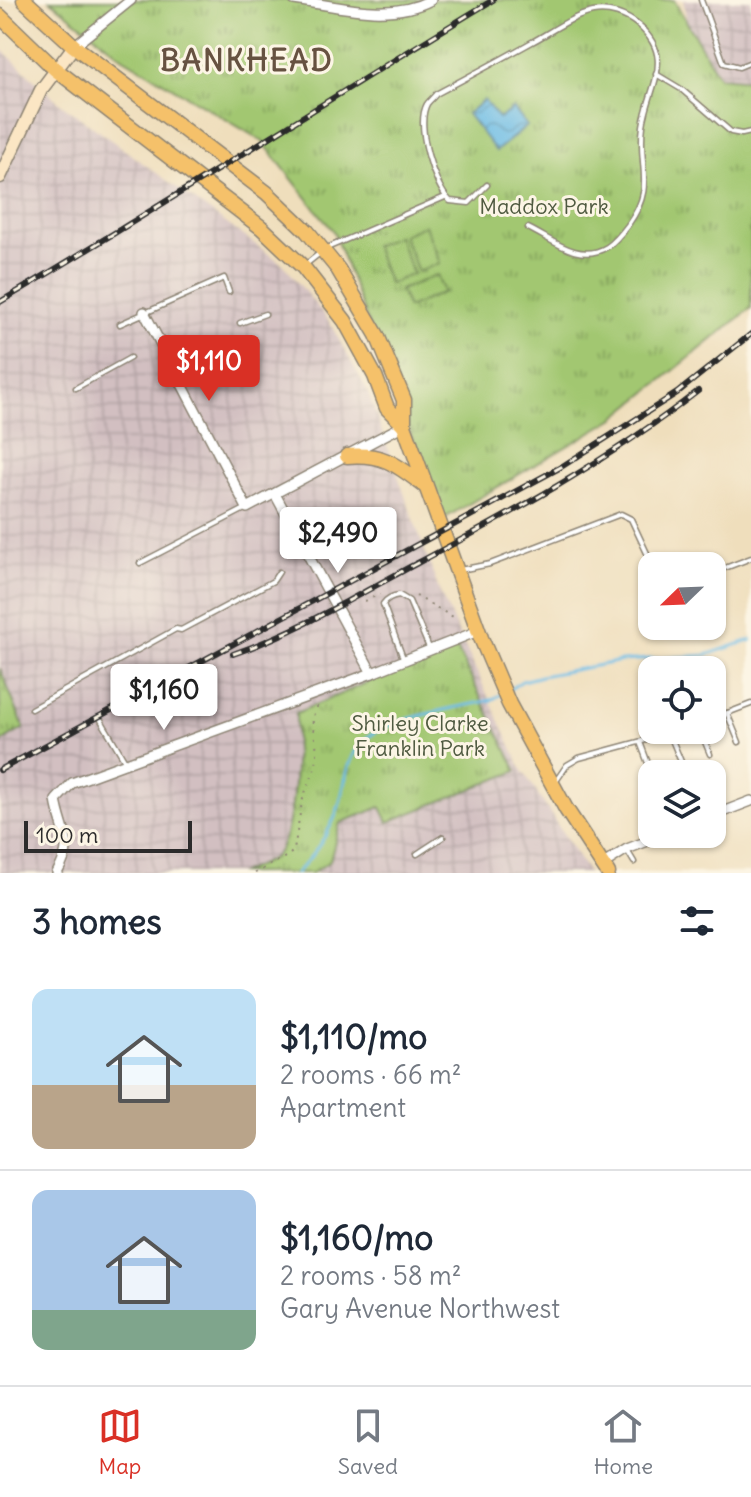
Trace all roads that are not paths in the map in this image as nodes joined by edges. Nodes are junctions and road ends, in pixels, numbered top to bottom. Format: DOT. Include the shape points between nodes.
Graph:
graph roads {
  1 [pos="24,0"];
  2 [pos="131,0"];
  3 [pos="294,0"];
  4 [pos="431,0"];
  5 [pos="701,0"];
  6 [pos="0,16"];
  7 [pos="74,46"];
  8 [pos="751,62"];
  9 [pos="55,69"];
  10 [pos="656,74"];
  11 [pos="751,132"];
  12 [pos="0,177"];
  13 [pos="487,185"];
  14 [pos="445,197"];
  15 [pos="528,228"];
  16 [pos="323,251"];
  17 [pos="303,267"];
  18 [pos="229,292"];
  19 [pos="144,312"];
  20 [pos="265,314"];
  21 [pos="240,323"];
  22 [pos="120,324"];
  23 [pos="130,358"];
  24 [pos="76,388"];
  25 [pos="404,425"];
  26 [pos="347,456"];
  27 [pos="426,487"];
  28 [pos="275,494"];
  29 [pos="247,508"];
  30 [pos="647,552"];
  31 [pos="751,558"];
  32 [pos="140,563"];
  33 [pos="726,568"];
  34 [pos="458,571"];
  35 [pos="279,572"];
  36 [pos="478,631"];
  37 [pos="430,650"];
  38 [pos="404,660"];
  39 [pos="372,673"];
  40 [pos="751,704"];
  41 [pos="31,709"];
  42 [pos="727,713"];
  43 [pos="101,720"];
  44 [pos="739,742"];
  45 [pos="638,743"];
  46 [pos="706,744"];
  47 [pos="710,754"];
  48 [pos="127,763"];
  49 [pos="553,785"];
  50 [pos="751,801"];
  51 [pos="726,811"];
  52 [pos="443,837"];
  53 [pos="638,845"];
  54 [pos="627,849"];
  55 [pos="417,854"];
  56 [pos="634,862"];
  57 [pos="605,869"];
  58 [pos="57,873"];
  1 -- 7 [label="main road"];
  2 -- 7 [label="street"];
  3 -- 4 [label="street" via="384,12"];
  5 -- 8 [label="lane" via="724,63 739,67"];
  6 -- 9 [label="main road"];
  7 -- 9 [label="main road"];
  7 -- 16 [label="main road" via="267,193"];
  9 -- 12 [label="main road"];
  9 -- 17 [label="main road" via="253,221"];
  10 -- 11 [label="lane" via="731,132"];
  10 -- 14 [label="lane" via="658,49 649,35 629,18 592,12 436,94 424,115 426,145"];
  10 -- 15 [label="lane" via="642,131 642,202 620,236 608,247 583,254"];
  13 -- 14 [label="lane" via="469,203"];
  14 -- 16 [label="lane"];
  16 -- 17 [label="lane"];
  16 -- 25 [label="main road" via="377,335 404,400"];
  17 -- 25 [label="main road" via="345,321 387,408"];
  18 -- 19 [label="lane" via="224,278"];
  19 -- 22 [label="lane"];
  19 -- 29 [label="street"];
  20 -- 21 [label="lane"];
  23 -- 24 [label="lane"];
  25 -- 26 [label="street"];
  25 -- 27 [label="main road"];
  26 -- 27 [label="main road" via="382,458"];
  26 -- 28 [label="street"];
  27 -- 34 [label="main road"];
  28 -- 29 [label="street"];
  28 -- 39 [label="street"];
  29 -- 32 [label="lane"];
  30 -- 34 [label="lane" via="631,519 621,514"];
  31 -- 33 [label="lane"];
  34 -- 36 [label="main road"];
  35 -- 41 [label="lane" via="273,581"];
  36 -- 37 [label="street"];
  36 -- 49 [label="main road" via="509,704"];
  37 -- 38 [label="street"];
  37 -- 38 [label="lane" via="409,601 399,595 386,599 383,604"];
  38 -- 39 [label="street"];
  39 -- 48 [label="street"];
  40 -- 42 [label="lane"];
  42 -- 44 [label="lane"];
  43 -- 48 [label="lane"];
  45 -- 49 [label="lane" via="579,758"];
  46 -- 47 [label="lane"];
  48 -- 58 [label="street" via="72,783 56,800 67,836 67,856"];
  49 -- 57 [label="main road"];
  50 -- 51 [label="street"];
  52 -- 55 [label="lane"];
  53 -- 54 [label="street"];
  54 -- 56 [label="lane"];
  54 -- 57 [label="street"];
}
